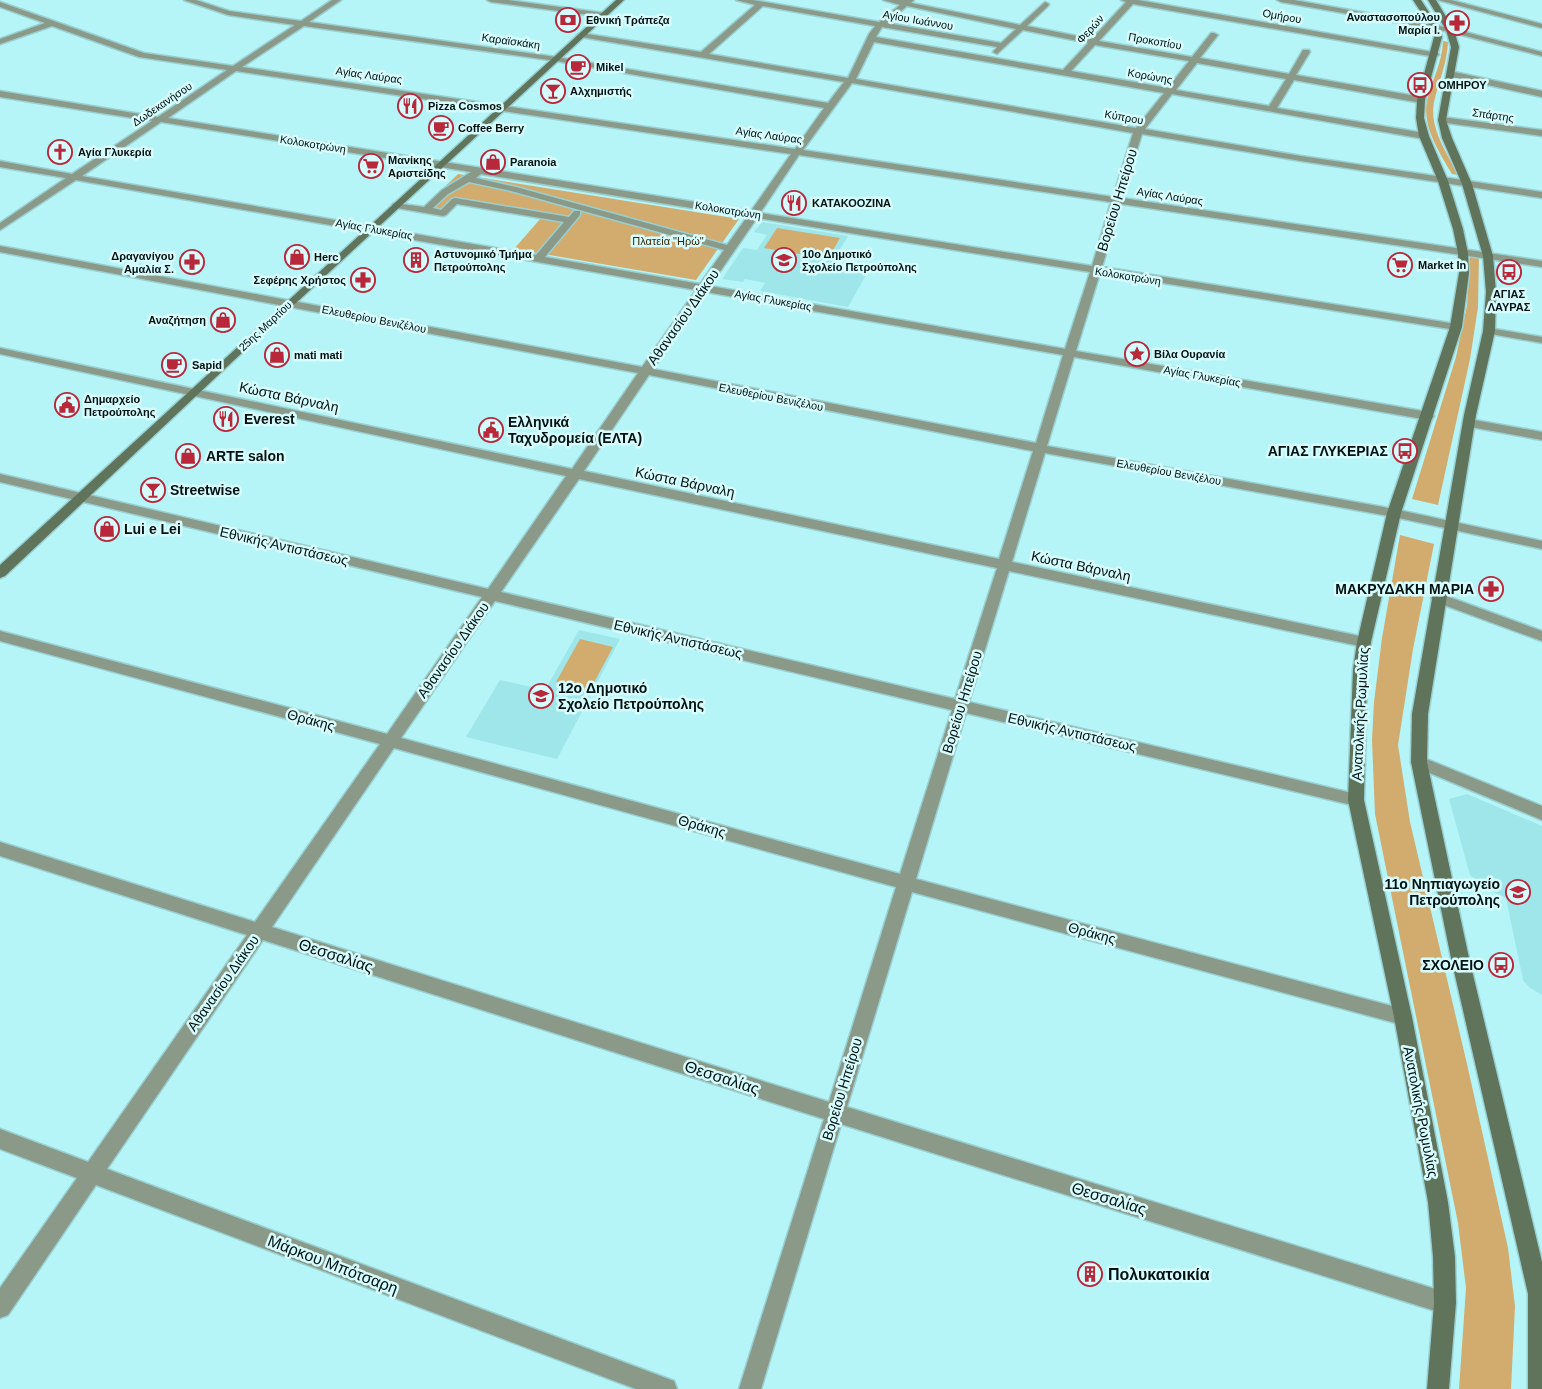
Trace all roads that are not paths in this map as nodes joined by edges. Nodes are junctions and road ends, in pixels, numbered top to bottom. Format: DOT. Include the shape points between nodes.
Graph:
graph roads {
  1 [pos="191,0"];
  2 [pos="337,0"];
  3 [pos="491,0"];
  4 [pos="620,0"];
  5 [pos="740,0"];
  6 [pos="887,0"];
  7 [pos="1129,0"];
  8 [pos="1281,0"];
  9 [pos="1417,0"];
  10 [pos="1432,0"];
  11 [pos="1442,0"];
  12 [pos="908,2"];
  13 [pos="0,4"];
  14 [pos="761,4"];
  15 [pos="1045,4"];
  16 [pos="604,14"];
  17 [pos="52,23"];
  18 [pos="303,23"];
  19 [pos="880,25"];
  20 [pos="1434,26"];
  21 [pos="1542,26"];
  22 [pos="1023,27"];
  23 [pos="1450,30"];
  24 [pos="0,33"];
  25 [pos="581,35"];
  26 [pos="1214,35"];
  27 [pos="12,38"];
  28 [pos="872,39"];
  29 [pos="0,42"];
  30 [pos="1093,42"];
  31 [pos="1003,46"];
  32 [pos="1306,52"];
  33 [pos="703,54"];
  34 [pos="1542,54"];
  35 [pos="1435,55"];
  36 [pos="556,59"];
  37 [pos="990,59"];
  38 [pos="1196,60"];
  39 [pos="236,68"];
  40 [pos="1066,72"];
  41 [pos="1450,74"];
  42 [pos="1291,76"];
  43 [pos="849,81"];
  44 [pos="1171,91"];
  45 [pos="0,94"];
  46 [pos="1542,94"];
  47 [pos="1421,100"];
  48 [pos="830,106"];
  49 [pos="502,108"];
  50 [pos="1272,109"];
  51 [pos="159,119"];
  52 [pos="1442,120"];
  53 [pos="1138,132"];
  54 [pos="1542,133"];
  55 [pos="1424,136"];
  56 [pos="797,152"];
  57 [pos="0,164"];
  58 [pos="440,165"];
  59 [pos="479,171"];
  60 [pos="74,178"];
  61 [pos="526,178"];
  62 [pos="468,179"];
  63 [pos="1443,181"];
  64 [pos="553,183"];
  65 [pos="1467,184"];
  66 [pos="598,190"];
  67 [pos="542,194"];
  68 [pos="1542,195"];
  69 [pos="505,196"];
  70 [pos="1117,200"];
  71 [pos="397,205"];
  72 [pos="577,207"];
  73 [pos="426,210"];
  74 [pos="754,214"];
  75 [pos="571,220"];
  76 [pos="0,227"];
  77 [pos="371,229"];
  78 [pos="0,249"];
  79 [pos="730,249"];
  80 [pos="1463,253"];
  81 [pos="1488,256"];
  82 [pos="539,258"];
  83 [pos="1542,264"];
  84 [pos="1095,271"];
  85 [pos="704,287"];
  86 [pos="290,303"];
  87 [pos="1456,327"];
  88 [pos="1489,331"];
  89 [pos="1542,340"];
  90 [pos="0,351"];
  91 [pos="1070,352"];
  92 [pos="645,372"];
  93 [pos="194,392"];
  94 [pos="1428,416"];
  95 [pos="1469,423"];
  96 [pos="1542,436"];
  97 [pos="1040,448"];
  98 [pos="575,474"];
  99 [pos="0,478"];
  100 [pos="80,497"];
  101 [pos="1394,513"];
  102 [pos="1453,526"];
  103 [pos="1542,545"];
  104 [pos="1004,565"];
  105 [pos="0,573"];
  106 [pos="491,595"];
  107 [pos="1438,598"];
  108 [pos="0,636"];
  109 [pos="1542,636"];
  110 [pos="1364,642"];
  111 [pos="961,706"];
  112 [pos="390,742"];
  113 [pos="1419,762"];
  114 [pos="1356,800"];
  115 [pos="1542,813"];
  116 [pos="0,849"];
  117 [pos="906,883"];
  118 [pos="259,931"];
  119 [pos="1403,1017"];
  120 [pos="835,1113"];
  121 [pos="0,1139"];
  122 [pos="92,1174"];
  123 [pos="1446,1304"];
  124 [pos="0,1306"];
  125 [pos="1541,1323"];
  126 [pos="666,1389"];
  127 [pos="750,1389"];
  128 [pos="1438,1389"];
  129 [pos="1539,1389"];
  1 -- 18 [label="street, Καραϊσκάκη" via="228,13"];
  2 -- 18 [label="street, Δωδεκανήσου"];
  3 -- 16 [label="street"];
  4 -- 16 [label="main road, 25ης Μαρτίου"];
  5 -- 14 [label="street, Αγίου Ιωάννου"];
  6 -- 12 [label="street, Προκοπίου"];
  7 -- 30 [label="street, Φερών"];
  7 -- 35 [label="street, Ομήρου"];
  8 -- 20 [label="street"];
  9 -- 20 [label="main road, Ανατολικής Ρωμυλίας"];
  10 -- 23 [label="main road"];
  11 -- 21 [label="street"];
  12 -- 19 [label="street, Αθανασίου Διάκου"];
  12 -- 22 [label="street, Προκοπίου"];
  13 -- 17 [label="street, Αγίας Λαύρας"];
  14 -- 19 [label="street, Αγίου Ιωάννου"];
  14 -- 33 [label="street"];
  15 -- 22 [label="street"];
  16 -- 25 [label="main road, 25ης Μαρτίου"];
  17 -- 27 [label="street"];
  17 -- 39 [label="street, Αγίας Λαύρας" via="142,55"];
  18 -- 36 [label="street, Καραϊσκάκη"];
  18 -- 39 [label="street, Δωδεκανήσου"];
  19 -- 28 [label="street, Αθανασίου Διάκου"];
  19 -- 31 [label="street, Αγίου Ιωάννου"];
  20 -- 23 [label="street"];
  20 -- 35 [label="main road, Ανατολικής Ρωμυλίας" via="1438,37"];
  22 -- 30 [label="street, Προκοπίου"];
  22 -- 31 [label="street"];
  23 -- 34 [label="street"];
  23 -- 41 [label="main road" via="1455,47"];
  24 -- 27 [label="street"];
  25 -- 33 [label="street, Κύπρου"];
  25 -- 36 [label="main road, 25ης Μαρτίου"];
  26 -- 38 [label="street, Βορείου Ηπείρου"];
  27 -- 29 [label="street"];
  28 -- 37 [label="street, Κορώνης"];
  28 -- 43 [label="street, Αθανασίου Διάκου"];
  30 -- 38 [label="street, Προκοπίου"];
  30 -- 40 [label="street, Φερών"];
  31 -- 37 [label="street"];
  32 -- 42 [label="street"];
  33 -- 43 [label="street, Κύπρου"];
  35 -- 47 [label="main road, Ανατολικής Ρωμυλίας"];
  36 -- 48 [label="street, Καραϊσκάκη"];
  36 -- 49 [label="main road, 25ης Μαρτίου"];
  37 -- 40 [label="street, Κορώνης"];
  38 -- 42 [label="street, Προκοπίου"];
  38 -- 44 [label="street, Βορείου Ηπείρου"];
  39 -- 49 [label="street, Αγίας Λαύρας"];
  39 -- 51 [label="street, Δωδεκανήσου"];
  40 -- 44 [label="street, Κορώνης"];
  41 -- 46 [label="street"];
  41 -- 52 [label="main road"];
  42 -- 47 [label="street, Προκοπίου"];
  42 -- 50 [label="street"];
  43 -- 48 [label="street, Αθανασίου Διάκου"];
  43 -- 53 [label="street, Κύπρου"];
  44 -- 50 [label="street, Κορώνης"];
  44 -- 53 [label="street, Βορείου Ηπείρου"];
  45 -- 51 [label="street, Κολοκοτρώνη"];
  47 -- 55 [label="main road, Ανατολικής Ρωμυλίας"];
  48 -- 56 [label="street, Αθανασίου Διάκου"];
  49 -- 56 [label="street, Αγίας Λαύρας"];
  49 -- 58 [label="main road, 25ης Μαρτίου"];
  50 -- 55 [label="street, Κορώνης"];
  51 -- 58 [label="street, Κολοκοτρώνη"];
  51 -- 60 [label="street, Δωδεκανήσου"];
  52 -- 54 [label="street, Σπάρτης"];
  52 -- 65 [label="main road"];
  53 -- 63 [label="street, Κύπρου"];
  53 -- 70 [label="street, Βορείου Ηπείρου"];
  55 -- 63 [label="main road, Ανατολικής Ρωμυλίας"];
  56 -- 70 [label="street, Αγίας Λαύρας"];
  56 -- 74 [label="street, Αθανασίου Διάκου"];
  57 -- 60 [label="street, Αγίας Γλυκερίας"];
  58 -- 59 [label="street, Κολοκοτρώνη"];
  58 -- 71 [label="main road, 25ης Μαρτίου"];
  59 -- 61 [label="street, Κολοκοτρώνη"];
  59 -- 62 [label="street"];
  60 -- 76 [label="street, Δωδεκανήσου"];
  60 -- 77 [label="street, Αγίας Γλυκερίας"];
  61 -- 64 [label="street, Κολοκοτρώνη"];
  61 -- 69 [label="street"];
  62 -- 69 [label="street"];
  62 -- 73 [label="street" via="445,192"];
  63 -- 65 [label="street, Κύπρου"];
  63 -- 80 [label="main road, Ανατολικής Ρωμυλίας"];
  64 -- 66 [label="street, Κολοκοτρώνη"];
  64 -- 67 [label="street"];
  65 -- 68 [label="street, Κύπρου"];
  65 -- 81 [label="main road"];
  66 -- 72 [label="street"];
  66 -- 74 [label="street, Κολοκοτρώνη"];
  67 -- 69 [label="street"];
  67 -- 72 [label="street"];
  69 -- 73 [label="street" via="455,201 442,212"];
  69 -- 75 [label="street"];
  70 -- 80 [label="street, Αγίας Λαύρας"];
  70 -- 84 [label="street, Βορείου Ηπείρου"];
  71 -- 73 [label="street"];
  71 -- 77 [label="main road, 25ης Μαρτίου"];
  72 -- 75 [label="street"];
  72 -- 79 [label="street"];
  74 -- 79 [label="street, Αθανασίου Διάκου"];
  74 -- 84 [label="street, Κολοκοτρώνη"];
  75 -- 82 [label="street"];
  77 -- 82 [label="street, Αγίας Γλυκερίας"];
  77 -- 86 [label="main road, 25ης Μαρτίου"];
  78 -- 86 [label="street, Ελευθερίου Βενιζέλου"];
  79 -- 85 [label="street, Αθανασίου Διάκου"];
  80 -- 81 [label="street, Αγίας Λαύρας"];
  80 -- 87 [label="main road, Ανατολικής Ρωμυλίας"];
  81 -- 83 [label="street, Αγίας Λαύρας"];
  81 -- 88 [label="main road" via="1491,279"];
  82 -- 85 [label="street, Αγίας Γλυκερίας"];
  84 -- 87 [label="street, Κολοκοτρώνη"];
  84 -- 91 [label="street, Βορείου Ηπείρου"];
  85 -- 91 [label="street, Αγίας Γλυκερίας"];
  85 -- 92 [label="street, Αθανασίου Διάκου"];
  86 -- 92 [label="street, Ελευθερίου Βενιζέλου"];
  86 -- 93 [label="main road, 25ης Μαρτίου"];
  87 -- 94 [label="main road, Ανατολικής Ρωμυλίας"];
  88 -- 89 [label="street"];
  88 -- 95 [label="main road"];
  90 -- 93 [label="street, Κώστα Βάρναλη"];
  91 -- 94 [label="street, Αγίας Γλυκερίας"];
  91 -- 97 [label="street, Βορείου Ηπείρου"];
  92 -- 97 [label="street, Ελευθερίου Βενιζέλου"];
  92 -- 98 [label="street, Αθανασίου Διάκου"];
  93 -- 98 [label="street, Κώστα Βάρναλη"];
  93 -- 100 [label="main road, 25ης Μαρτίου"];
  94 -- 101 [label="main road, Ανατολικής Ρωμυλίας"];
  95 -- 96 [label="street"];
  95 -- 102 [label="main road"];
  97 -- 101 [label="street, Ελευθερίου Βενιζέλου"];
  97 -- 104 [label="street, Βορείου Ηπείρου"];
  98 -- 104 [label="street, Κώστα Βάρναλη"];
  98 -- 106 [label="street, Αθανασίου Διάκου"];
  99 -- 100 [label="street, Εθνικής Αντιστάσεως"];
  100 -- 105 [label="main road, 25ης Μαρτίου"];
  100 -- 106 [label="street, Εθνικής Αντιστάσεως"];
  101 -- 102 [label="street, Ελευθερίου Βενιζέλου"];
  101 -- 110 [label="main road, Ανατολικής Ρωμυλίας"];
  102 -- 103 [label="street, Ελευθερίου Βενιζέλου"];
  102 -- 107 [label="main road"];
  104 -- 110 [label="street, Κώστα Βάρναλη"];
  104 -- 111 [label="street, Βορείου Ηπείρου"];
  106 -- 111 [label="street, Εθνικής Αντιστάσεως"];
  106 -- 112 [label="street, Αθανασίου Διάκου"];
  107 -- 109 [label="street"];
  107 -- 113 [label="main road" via="1420,714"];
  108 -- 112 [label="street, Θράκης"];
  110 -- 114 [label="main road, Ανατολικής Ρωμυλίας" via="1360,670"];
  111 -- 114 [label="street, Εθνικής Αντιστάσεως"];
  111 -- 117 [label="street, Βορείου Ηπείρου"];
  112 -- 117 [label="street, Θράκης"];
  112 -- 118 [label="street, Αθανασίου Διάκου"];
  113 -- 115 [label="street"];
  113 -- 125 [label="main road" via="1460,958 1539,1294"];
  114 -- 119 [label="main road, Ανατολικής Ρωμυλίας"];
  116 -- 118 [label="street, Θεσσαλίας"];
  117 -- 119 [label="street, Θράκης"];
  117 -- 120 [label="street, Βορείου Ηπείρου"];
  118 -- 120 [label="street, Θεσσαλίας"];
  118 -- 122 [label="street, Αθανασίου Διάκου"];
  119 -- 123 [label="main road, Ανατολικής Ρωμυλίας" via="1438,1202"];
  120 -- 123 [label="street, Θεσσαλίας"];
  120 -- 127 [label="street, Βορείου Ηπείρου"];
  121 -- 122 [label="street, Μάρκου Μπότσαρη"];
  122 -- 124 [label="street, Αθανασίου Διάκου"];
  122 -- 126 [label="street, Μάρκου Μπότσαρη"];
  123 -- 128 [label="main road, Ανατολικής Ρωμυλίας"];
  125 -- 129 [label="main road"];
}
